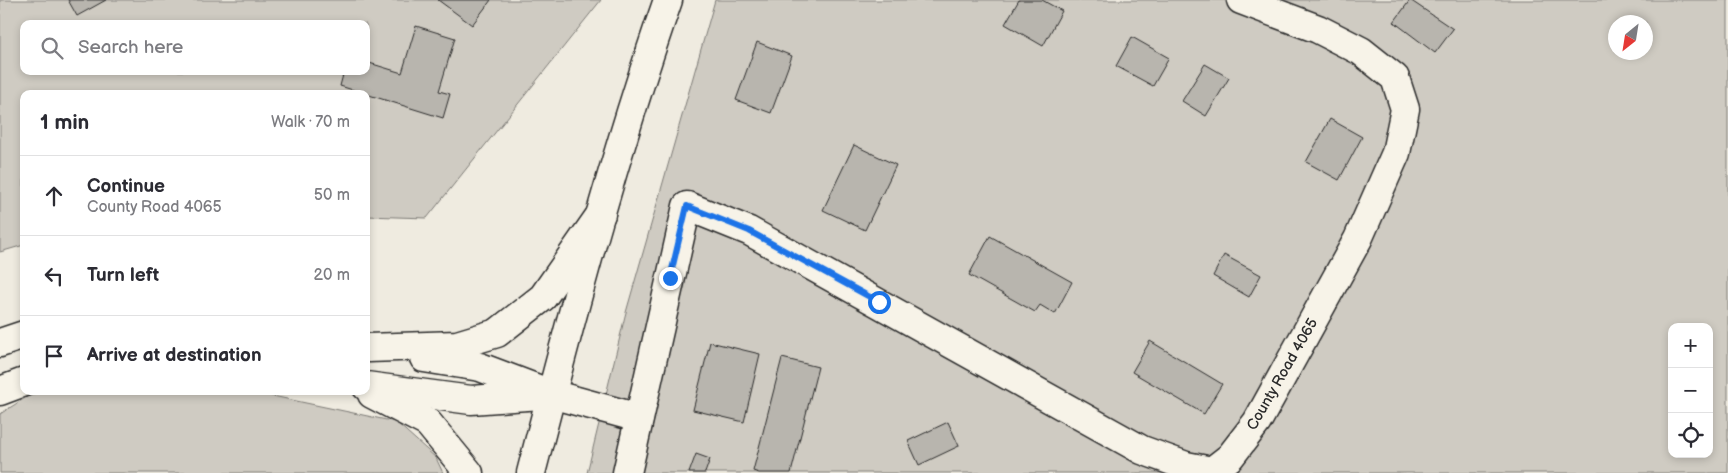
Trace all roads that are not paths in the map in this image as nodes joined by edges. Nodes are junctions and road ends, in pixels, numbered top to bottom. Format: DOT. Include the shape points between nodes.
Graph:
graph roads {
  1 [pos="668,0"];
  2 [pos="1241,0"];
  3 [pos="601,214"];
  4 [pos="20,336"];
  5 [pos="0,344"];
  6 [pos="370,348"];
  7 [pos="370,349"];
  8 [pos="20,384"];
  9 [pos="370,387"];
  10 [pos="0,391"];
  11 [pos="370,393"];
  12 [pos="552,394"];
  13 [pos="639,418"];
  14 [pos="469,473"];
  15 [pos="531,473"];
  16 [pos="627,473"];
  1 -- 3 [label="main road"];
  2 -- 13 [label="main road, County Road 4065" via="1318,29 1361,51 1395,78 1405,109 1396,153 1358,239 1256,422 1230,457 1212,471 1186,466 1142,450 749,231 687,206"];
  3 -- 6 [label="main road" via="543,298 497,333 457,345"];
  3 -- 12 [label="main road"];
  4 -- 5 [label="main road"];
  7 -- 12 [label="main road" via="480,367"];
  8 -- 10 [label="main road"];
  9 -- 12 [label="main road" via="470,400"];
  11 -- 14 [label="main road" via="428,422"];
  12 -- 13 [label="main road"];
  12 -- 15 [label="main road"];
  13 -- 16 [label="main road"];
}
